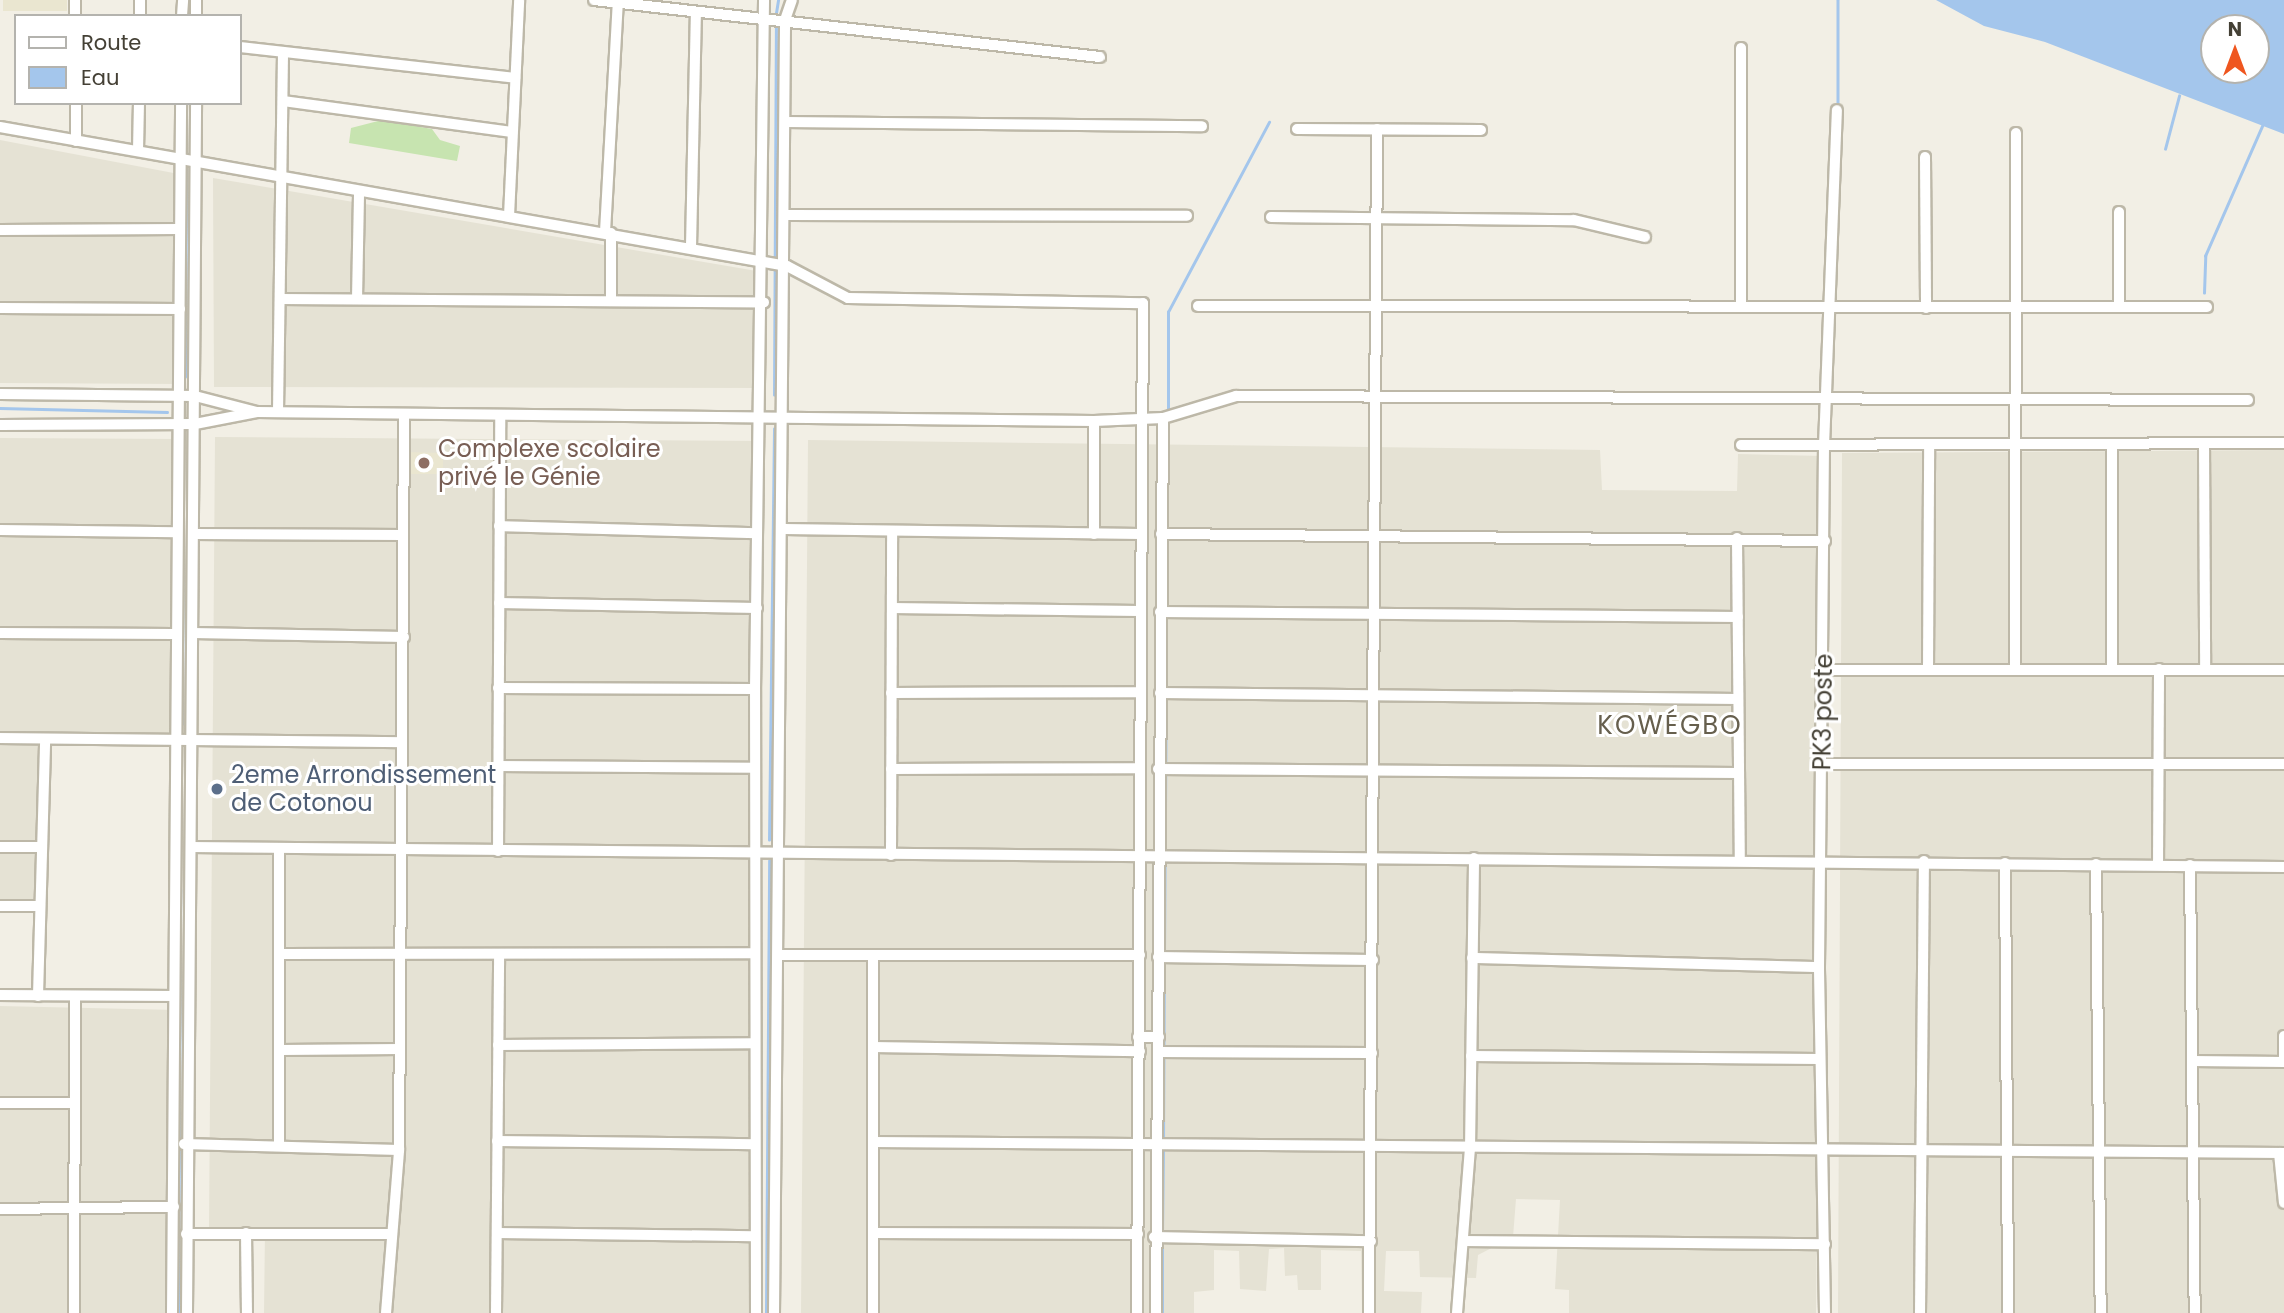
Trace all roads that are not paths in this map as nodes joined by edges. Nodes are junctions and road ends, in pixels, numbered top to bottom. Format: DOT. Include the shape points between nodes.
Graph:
graph roads {
  1 [pos="519,0"];
  2 [pos="594,0"];
  3 [pos="764,0"];
  4 [pos="792,0"];
  5 [pos="618,3"];
  6 [pos="696,12"];
  7 [pos="765,19"];
  8 [pos="785,20"];
  9 [pos="242,47"];
  10 [pos="1741,48"];
  11 [pos="283,52"];
  12 [pos="1100,57"];
  13 [pos="515,78"];
  14 [pos="283,101"];
  15 [pos="76,105"];
  16 [pos="139,105"];
  17 [pos="181,105"];
  18 [pos="196,105"];
  19 [pos="1837,110"];
  20 [pos="786,122"];
  21 [pos="1202,126"];
  22 [pos="0,127"];
  23 [pos="1297,129"];
  24 [pos="1377,129"];
  25 [pos="1481,130"];
  26 [pos="512,132"];
  27 [pos="2016,133"];
  28 [pos="76,141"];
  29 [pos="138,150"];
  30 [pos="1925,157"];
  31 [pos="181,162"];
  32 [pos="195,164"];
  33 [pos="283,179"];
  34 [pos="359,191"];
  35 [pos="2119,212"];
  36 [pos="785,215"];
  37 [pos="509,216"];
  38 [pos="1187,216"];
  39 [pos="1271,217"];
  40 [pos="1377,218"];
  41 [pos="180,229"];
  42 [pos="0,230"];
  43 [pos="608,233"];
  44 [pos="1645,237"];
  45 [pos="691,247"];
  46 [pos="763,262"];
  47 [pos="787,266"];
  48 [pos="280,299"];
  49 [pos="357,299"];
  50 [pos="611,300"];
  51 [pos="764,302"];
  52 [pos="1198,306"];
  53 [pos="1376,306"];
  54 [pos="1741,306"];
  55 [pos="0,307"];
  56 [pos="1826,307"];
  57 [pos="2119,307"];
  58 [pos="2207,307"];
  59 [pos="1926,308"];
  60 [pos="180,309"];
  61 [pos="2016,309"];
  62 [pos="0,394"];
  63 [pos="180,396"];
  64 [pos="195,396"];
  65 [pos="1376,398"];
  66 [pos="1824,400"];
  67 [pos="2248,400"];
  68 [pos="2018,401"];
  69 [pos="257,412"];
  70 [pos="278,412"];
  71 [pos="404,414"];
  72 [pos="500,415"];
  73 [pos="1163,418"];
  74 [pos="762,419"];
  75 [pos="1143,419"];
  76 [pos="783,420"];
  77 [pos="1094,421"];
  78 [pos="195,424"];
  79 [pos="0,425"];
  80 [pos="178,425"];
  81 [pos="2284,443"];
  82 [pos="2112,444"];
  83 [pos="2204,444"];
  84 [pos="1741,445"];
  85 [pos="1929,445"];
  86 [pos="1824,446"];
  87 [pos="2015,447"];
  88 [pos="499,526"];
  89 [pos="0,530"];
  90 [pos="784,530"];
  91 [pos="176,532"];
  92 [pos="757,533"];
  93 [pos="892,533"];
  94 [pos="194,534"];
  95 [pos="1094,534"];
  96 [pos="1140,534"];
  97 [pos="1161,534"];
  98 [pos="403,535"];
  99 [pos="1375,537"];
  100 [pos="1737,538"];
  101 [pos="1825,541"];
  102 [pos="499,603"];
  103 [pos="757,608"];
  104 [pos="892,608"];
  105 [pos="1139,611"];
  106 [pos="1160,612"];
  107 [pos="1375,616"];
  108 [pos="1738,617"];
  109 [pos="0,633"];
  110 [pos="193,633"];
  111 [pos="173,634"];
  112 [pos="404,637"];
  113 [pos="1928,668"];
  114 [pos="2015,669"];
  115 [pos="2112,669"];
  116 [pos="2159,669"];
  117 [pos="1824,670"];
  118 [pos="2205,670"];
  119 [pos="2284,670"];
  120 [pos="498,688"];
  121 [pos="755,690"];
  122 [pos="1140,692"];
  123 [pos="891,693"];
  124 [pos="1160,693"];
  125 [pos="1374,695"];
  126 [pos="1738,699"];
  127 [pos="0,738"];
  128 [pos="45,739"];
  129 [pos="174,742"];
  130 [pos="402,742"];
  131 [pos="192,743"];
  132 [pos="1821,764"];
  133 [pos="2159,764"];
  134 [pos="2284,764"];
  135 [pos="498,766"];
  136 [pos="754,768"];
  137 [pos="1139,768"];
  138 [pos="891,769"];
  139 [pos="1158,769"];
  140 [pos="1374,770"];
  141 [pos="1739,773"];
  142 [pos="0,847"];
  143 [pos="42,847"];
  144 [pos="191,848"];
  145 [pos="279,848"];
  146 [pos="401,850"];
  147 [pos="498,851"];
  148 [pos="757,855"];
  149 [pos="776,855"];
  150 [pos="891,855"];
  151 [pos="1140,855"];
  152 [pos="1159,856"];
  153 [pos="1373,857"];
  154 [pos="1474,858"];
  155 [pos="1740,859"];
  156 [pos="1820,859"];
  157 [pos="1924,861"];
  158 [pos="2005,863"];
  159 [pos="2096,864"];
  160 [pos="2158,865"];
  161 [pos="2190,865"];
  162 [pos="2284,867"];
  163 [pos="0,906"];
  164 [pos="40,906"];
  165 [pos="279,954"];
  166 [pos="400,954"];
  167 [pos="755,954"];
  168 [pos="499,955"];
  169 [pos="779,955"];
  170 [pos="873,955"];
  171 [pos="1140,955"];
  172 [pos="1158,957"];
  173 [pos="1472,958"];
  174 [pos="1373,960"];
  175 [pos="1819,967"];
  176 [pos="0,995"];
  177 [pos="38,996"];
  178 [pos="75,996"];
  179 [pos="172,996"];
  180 [pos="2284,1036"];
  181 [pos="1138,1037"];
  182 [pos="1159,1037"];
  183 [pos="754,1043"];
  184 [pos="498,1045"];
  185 [pos="873,1047"];
  186 [pos="400,1049"];
  187 [pos="281,1050"];
  188 [pos="1140,1051"];
  189 [pos="1158,1052"];
  190 [pos="1372,1053"];
  191 [pos="1471,1056"];
  192 [pos="1819,1059"];
  193 [pos="2193,1061"];
  194 [pos="2284,1062"];
  195 [pos="0,1103"];
  196 [pos="75,1103"];
  197 [pos="498,1141"];
  198 [pos="873,1142"];
  199 [pos="184,1144"];
  200 [pos="754,1144"];
  201 [pos="1139,1144"];
  202 [pos="1158,1144"];
  203 [pos="279,1146"];
  204 [pos="1372,1148"];
  205 [pos="1470,1149"];
  206 [pos="400,1150"];
  207 [pos="1819,1150"];
  208 [pos="1923,1150"];
  209 [pos="2006,1151"];
  210 [pos="2094,1151"];
  211 [pos="2191,1152"];
  212 [pos="2282,1153"];
  213 [pos="2284,1203"];
  214 [pos="174,1207"];
  215 [pos="0,1209"];
  216 [pos="75,1211"];
  217 [pos="246,1233"];
  218 [pos="497,1233"];
  219 [pos="873,1233"];
  220 [pos="186,1234"];
  221 [pos="388,1234"];
  222 [pos="1138,1234"];
  223 [pos="753,1236"];
  224 [pos="1154,1237"];
  225 [pos="1371,1241"];
  226 [pos="1463,1241"];
  227 [pos="1825,1244"];
  228 [pos="74,1313"];
  229 [pos="172,1313"];
  230 [pos="187,1313"];
  231 [pos="247,1313"];
  232 [pos="386,1313"];
  233 [pos="496,1313"];
  234 [pos="756,1313"];
  235 [pos="774,1313"];
  236 [pos="873,1313"];
  237 [pos="1137,1313"];
  238 [pos="1156,1313"];
  239 [pos="1369,1313"];
  240 [pos="1457,1313"];
  241 [pos="1825,1313"];
  242 [pos="1920,1313"];
  243 [pos="2008,1313"];
  244 [pos="2101,1313"];
  245 [pos="2195,1313"];
  1 -- 13 [label="street"];
  2 -- 5 [label="street"];
  3 -- 7 [label="street"];
  4 -- 8 [label="street"];
  5 -- 6 [label="street"];
  5 -- 43 [label="street"];
  6 -- 7 [label="street"];
  6 -- 45 [label="street"];
  7 -- 8 [label="street"];
  7 -- 46 [label="street"];
  8 -- 12 [label="street"];
  8 -- 20 [label="street"];
  9 -- 11 [label="street"];
  10 -- 54 [label="street"];
  11 -- 13 [label="street"];
  11 -- 14 [label="street"];
  13 -- 26 [label="street"];
  14 -- 26 [label="street"];
  14 -- 33 [label="street"];
  15 -- 28 [label="street"];
  16 -- 29 [label="street"];
  17 -- 31 [label="street"];
  18 -- 32 [label="street"];
  19 -- 56 [label="street, PK3 poste"];
  20 -- 21 [label="street"];
  20 -- 36 [label="street"];
  22 -- 28 [label="street"];
  23 -- 24 [label="street"];
  24 -- 25 [label="street"];
  24 -- 40 [label="street"];
  26 -- 37 [label="street"];
  27 -- 61 [label="street"];
  28 -- 29 [label="street"];
  29 -- 31 [label="street"];
  30 -- 59 [label="street"];
  31 -- 32 [label="street"];
  31 -- 41 [label="street"];
  32 -- 33 [label="street"];
  32 -- 64 [label="street"];
  33 -- 34 [label="street"];
  33 -- 48 [label="street"];
  34 -- 37 [label="street"];
  34 -- 49 [label="street"];
  35 -- 57 [label="street"];
  36 -- 38 [label="street"];
  36 -- 47 [label="street"];
  37 -- 43 [label="street"];
  39 -- 40 [label="street"];
  40 -- 44 [label="street" via="1574,220"];
  40 -- 53 [label="street"];
  41 -- 42 [label="street"];
  41 -- 60 [label="street"];
  43 -- 45 [label="street"];
  43 -- 50 [label="street"];
  45 -- 46 [label="street"];
  46 -- 47 [label="street"];
  46 -- 51 [label="street"];
  47 -- 75 [label="street" via="838,295 862,300 1143,303"];
  47 -- 76 [label="street"];
  48 -- 49 [label="street"];
  48 -- 70 [label="street"];
  49 -- 50 [label="street"];
  50 -- 51 [label="street"];
  51 -- 74 [label="street"];
  52 -- 53 [label="street"];
  53 -- 54 [label="street"];
  53 -- 65 [label="street"];
  54 -- 56 [label="street"];
  55 -- 60 [label="street"];
  56 -- 59 [label="street"];
  56 -- 66 [label="street, PK3 poste"];
  57 -- 58 [label="street"];
  57 -- 61 [label="street"];
  59 -- 61 [label="street"];
  60 -- 63 [label="street"];
  61 -- 68 [label="street"];
  62 -- 63 [label="street"];
  63 -- 64 [label="street"];
  63 -- 80 [label="street"];
  64 -- 69 [label="street"];
  64 -- 78 [label="street"];
  65 -- 66 [label="street"];
  65 -- 73 [label="street" via="1236,396"];
  65 -- 99 [label="street"];
  66 -- 68 [label="street"];
  66 -- 86 [label="street, PK3 poste"];
  67 -- 68 [label="street"];
  68 -- 87 [label="street"];
  69 -- 70 [label="street"];
  69 -- 78 [label="street"];
  70 -- 71 [label="street"];
  71 -- 72 [label="street"];
  71 -- 98 [label="street"];
  72 -- 74 [label="street"];
  72 -- 88 [label="street"];
  73 -- 75 [label="street"];
  73 -- 97 [label="street"];
  74 -- 76 [label="street"];
  74 -- 92 [label="street"];
  75 -- 77 [label="street"];
  75 -- 96 [label="street"];
  76 -- 77 [label="street"];
  76 -- 90 [label="street"];
  77 -- 95 [label="street"];
  78 -- 80 [label="street"];
  78 -- 94 [label="street"];
  79 -- 80 [label="street"];
  80 -- 91 [label="street"];
  81 -- 83 [label="street"];
  82 -- 83 [label="street"];
  82 -- 87 [label="street"];
  82 -- 115 [label="street"];
  83 -- 118 [label="street"];
  84 -- 86 [label="street"];
  85 -- 86 [label="street"];
  85 -- 87 [label="street"];
  85 -- 113 [label="street"];
  86 -- 101 [label="street, PK3 poste"];
  87 -- 114 [label="street"];
  88 -- 92 [label="street"];
  88 -- 102 [label="street"];
  89 -- 91 [label="street"];
  90 -- 93 [label="street"];
  90 -- 149 [label="street"];
  91 -- 111 [label="street"];
  92 -- 103 [label="street"];
  93 -- 95 [label="street"];
  93 -- 104 [label="street"];
  94 -- 98 [label="street"];
  94 -- 110 [label="street"];
  95 -- 96 [label="street"];
  96 -- 105 [label="street"];
  97 -- 99 [label="street"];
  97 -- 106 [label="street"];
  98 -- 112 [label="street"];
  99 -- 100 [label="street"];
  99 -- 107 [label="street"];
  100 -- 101 [label="street"];
  100 -- 108 [label="street"];
  101 -- 117 [label="street, PK3 poste"];
  102 -- 103 [label="street"];
  102 -- 120 [label="street"];
  103 -- 121 [label="street"];
  104 -- 105 [label="street"];
  104 -- 123 [label="street"];
  105 -- 122 [label="street"];
  106 -- 107 [label="street"];
  106 -- 124 [label="street"];
  107 -- 108 [label="street"];
  107 -- 125 [label="street"];
  108 -- 126 [label="street"];
  109 -- 111 [label="street"];
  110 -- 112 [label="street"];
  110 -- 131 [label="street"];
  111 -- 129 [label="street"];
  112 -- 130 [label="street"];
  113 -- 114 [label="street"];
  113 -- 117 [label="street"];
  114 -- 115 [label="street"];
  115 -- 116 [label="street"];
  116 -- 118 [label="street"];
  116 -- 133 [label="street"];
  117 -- 132 [label="street, PK3 poste"];
  118 -- 119 [label="street"];
  120 -- 121 [label="street"];
  120 -- 135 [label="street"];
  121 -- 136 [label="street"];
  122 -- 123 [label="street"];
  122 -- 137 [label="street"];
  123 -- 138 [label="street"];
  124 -- 125 [label="street"];
  124 -- 139 [label="street"];
  125 -- 126 [label="street"];
  125 -- 140 [label="street"];
  126 -- 141 [label="street"];
  127 -- 128 [label="street"];
  128 -- 129 [label="street"];
  128 -- 143 [label="street"];
  129 -- 131 [label="street"];
  129 -- 179 [label="street"];
  130 -- 131 [label="street"];
  130 -- 146 [label="street"];
  131 -- 144 [label="street"];
  132 -- 133 [label="street"];
  132 -- 156 [label="street, PK3 poste"];
  133 -- 134 [label="street"];
  133 -- 160 [label="street"];
  135 -- 136 [label="street"];
  135 -- 147 [label="street"];
  136 -- 148 [label="street"];
  137 -- 138 [label="street"];
  137 -- 151 [label="street"];
  138 -- 150 [label="street"];
  139 -- 140 [label="street"];
  139 -- 152 [label="street"];
  140 -- 141 [label="street"];
  140 -- 153 [label="street"];
  141 -- 155 [label="street"];
  142 -- 143 [label="street"];
  143 -- 164 [label="street"];
  144 -- 145 [label="street"];
  144 -- 199 [label="street"];
  145 -- 146 [label="street"];
  145 -- 165 [label="street"];
  146 -- 147 [label="street"];
  146 -- 166 [label="street"];
  147 -- 148 [label="street"];
  148 -- 149 [label="street"];
  148 -- 167 [label="street"];
  149 -- 150 [label="street"];
  149 -- 169 [label="street"];
  150 -- 151 [label="street"];
  151 -- 152 [label="street"];
  151 -- 171 [label="street"];
  152 -- 153 [label="street"];
  152 -- 172 [label="street"];
  153 -- 154 [label="street"];
  153 -- 174 [label="street"];
  154 -- 155 [label="street"];
  154 -- 173 [label="street"];
  155 -- 156 [label="street"];
  156 -- 157 [label="street"];
  156 -- 175 [label="street, PK3 poste"];
  157 -- 158 [label="street"];
  157 -- 208 [label="street"];
  158 -- 159 [label="street"];
  158 -- 209 [label="street"];
  159 -- 160 [label="street"];
  159 -- 210 [label="street"];
  160 -- 161 [label="street"];
  161 -- 162 [label="street"];
  161 -- 193 [label="street"];
  163 -- 164 [label="street"];
  164 -- 177 [label="street"];
  165 -- 166 [label="street"];
  165 -- 187 [label="street"];
  166 -- 168 [label="street"];
  166 -- 186 [label="street"];
  167 -- 168 [label="street"];
  167 -- 183 [label="street"];
  168 -- 184 [label="street"];
  169 -- 170 [label="street"];
  169 -- 235 [label="street"];
  170 -- 171 [label="street"];
  170 -- 185 [label="street"];
  171 -- 181 [label="street"];
  172 -- 174 [label="street"];
  172 -- 182 [label="street"];
  173 -- 175 [label="street"];
  173 -- 191 [label="street"];
  174 -- 190 [label="street"];
  175 -- 192 [label="street, PK3 poste"];
  176 -- 177 [label="street"];
  177 -- 178 [label="street"];
  178 -- 179 [label="street"];
  178 -- 196 [label="street"];
  179 -- 214 [label="street"];
  180 -- 194 [label="street"];
  181 -- 182 [label="street"];
  181 -- 188 [label="street"];
  182 -- 189 [label="street"];
  183 -- 184 [label="street"];
  183 -- 200 [label="street"];
  184 -- 197 [label="street"];
  185 -- 188 [label="street"];
  185 -- 198 [label="street"];
  186 -- 187 [label="street"];
  186 -- 206 [label="street"];
  187 -- 203 [label="street"];
  188 -- 201 [label="street"];
  189 -- 190 [label="street"];
  189 -- 202 [label="street"];
  190 -- 204 [label="street"];
  191 -- 192 [label="street"];
  191 -- 205 [label="street"];
  192 -- 207 [label="street, PK3 poste"];
  193 -- 194 [label="street"];
  193 -- 211 [label="street"];
  195 -- 196 [label="street"];
  196 -- 216 [label="street"];
  197 -- 200 [label="street"];
  197 -- 218 [label="street"];
  198 -- 201 [label="street"];
  198 -- 219 [label="street"];
  199 -- 203 [label="street"];
  199 -- 220 [label="street"];
  200 -- 223 [label="street"];
  201 -- 202 [label="street"];
  201 -- 222 [label="street"];
  202 -- 204 [label="street"];
  202 -- 224 [label="street"];
  203 -- 206 [label="street"];
  204 -- 205 [label="street"];
  204 -- 225 [label="street"];
  205 -- 207 [label="street"];
  205 -- 226 [label="street"];
  206 -- 221 [label="street"];
  207 -- 208 [label="street"];
  207 -- 227 [label="street, PK3 poste"];
  208 -- 209 [label="street"];
  208 -- 242 [label="street"];
  209 -- 210 [label="street"];
  209 -- 243 [label="street"];
  210 -- 211 [label="street"];
  210 -- 244 [label="street"];
  211 -- 212 [label="street"];
  211 -- 245 [label="street"];
  212 -- 213 [label="street"];
  214 -- 216 [label="street"];
  214 -- 229 [label="street"];
  215 -- 216 [label="street"];
  216 -- 228 [label="street"];
  217 -- 220 [label="street"];
  217 -- 221 [label="street"];
  217 -- 231 [label="street"];
  218 -- 223 [label="street"];
  218 -- 233 [label="street"];
  219 -- 222 [label="street"];
  219 -- 236 [label="street"];
  220 -- 230 [label="street"];
  221 -- 232 [label="street"];
  222 -- 237 [label="street"];
  223 -- 234 [label="street"];
  224 -- 225 [label="street"];
  224 -- 238 [label="street"];
  225 -- 239 [label="street"];
  226 -- 227 [label="street"];
  226 -- 240 [label="street"];
  227 -- 241 [label="street, PK3 poste"];
}
